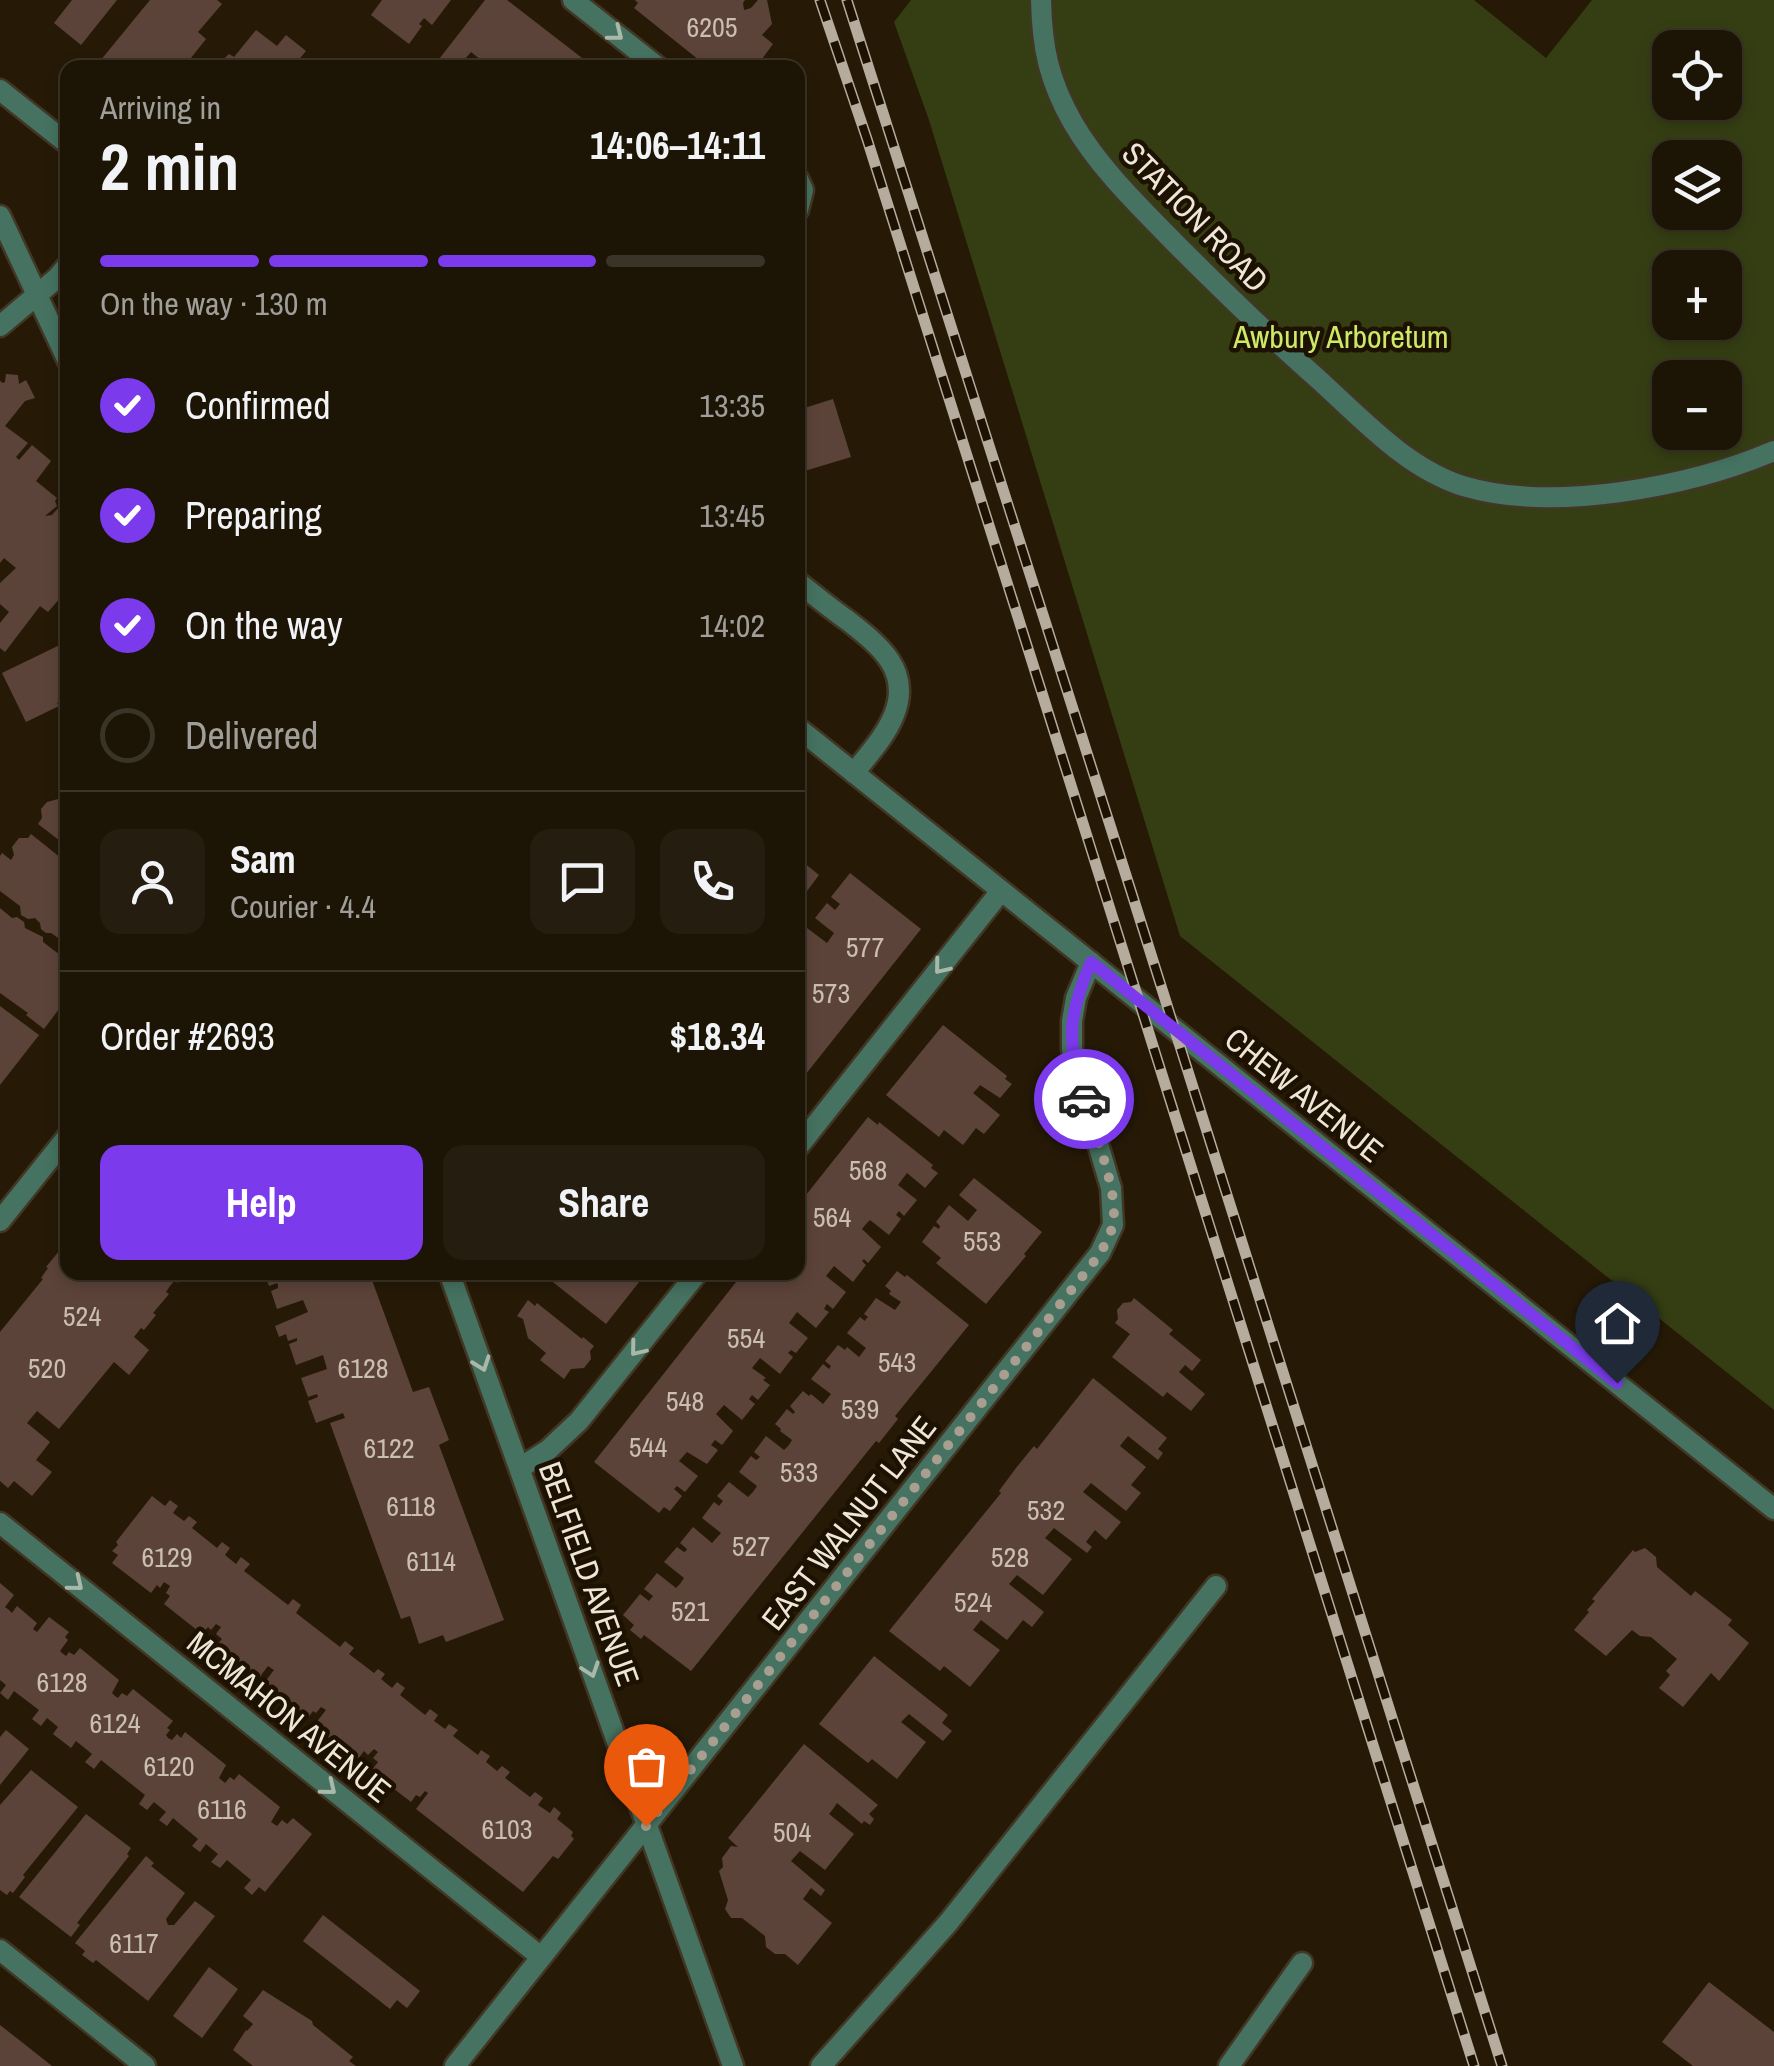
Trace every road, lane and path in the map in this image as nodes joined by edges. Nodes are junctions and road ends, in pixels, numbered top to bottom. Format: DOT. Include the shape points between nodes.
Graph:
graph roads {
  1 [pos="573,0"];
  2 [pos="1042,0"];
  3 [pos="648,60"];
  4 [pos="0,90"];
  5 [pos="60,138"];
  6 [pos="0,216"];
  7 [pos="60,274"];
  8 [pos="37,296"];
  9 [pos="0,326"];
  10 [pos="60,344"];
  11 [pos="1774,451"];
  12 [pos="805,587"];
  13 [pos="805,734"];
  14 [pos="854,773"];
  15 [pos="1001,891"];
  16 [pos="1091,962"];
  17 [pos="805,1138"];
  18 [pos="60,1146"];
  19 [pos="0,1221"];
  20 [pos="452,1280"];
  21 [pos="692,1280"];
  22 [pos="520,1468"];
  23 [pos="1774,1508"];
  24 [pos="0,1523"];
  25 [pos="1216,1586"];
  26 [pos="646,1826"];
  27 [pos="0,1950"];
  28 [pos="541,1958"];
  29 [pos="1302,1963"];
  30 [pos="145,2066"];
  31 [pos="455,2066"];
  32 [pos="733,2066"];
  33 [pos="821,2066"];
  34 [pos="1230,2066"];
  1 -- 3 [label="street, one-way"];
  2 -- 11 [label="street, STATION ROAD" via="1052,79 1110,174 1256,324 1424,469 1505,496 1557,497 1656,486"];
  4 -- 5 [label="street"];
  6 -- 8 [label="street"];
  7 -- 8 [label="street"];
  8 -- 9 [label="street"];
  8 -- 10 [label="street"];
  12 -- 14 [label="street" via="881,646 894,668 896,712"];
  13 -- 14 [label="street, CHEW AVENUE"];
  14 -- 15 [label="street, CHEW AVENUE"];
  15 -- 16 [label="street, CHEW AVENUE"];
  15 -- 17 [label="street, one-way"];
  16 -- 23 [label="street, CHEW AVENUE"];
  16 -- 26 [label="street, EAST WALNUT LANE" via="1076,998 1072,1049 1111,1188 1113,1225 1100,1254"];
  18 -- 19 [label="street"];
  20 -- 22 [label="street, BELFIELD AVENUE, one-way"];
  21 -- 22 [label="street, one-way" via="580,1421"];
  22 -- 26 [label="street, BELFIELD AVENUE, one-way"];
  24 -- 28 [label="street, MCMAHON AVENUE, one-way"];
  25 -- 33 [label="street" via="948,1923"];
  26 -- 28 [label="street, EAST WALNUT LANE"];
  26 -- 32 [label="street, BELFIELD AVENUE"];
  27 -- 30 [label="street"];
  28 -- 31 [label="street, EAST WALNUT LANE"];
  29 -- 34 [label="street"];
}
